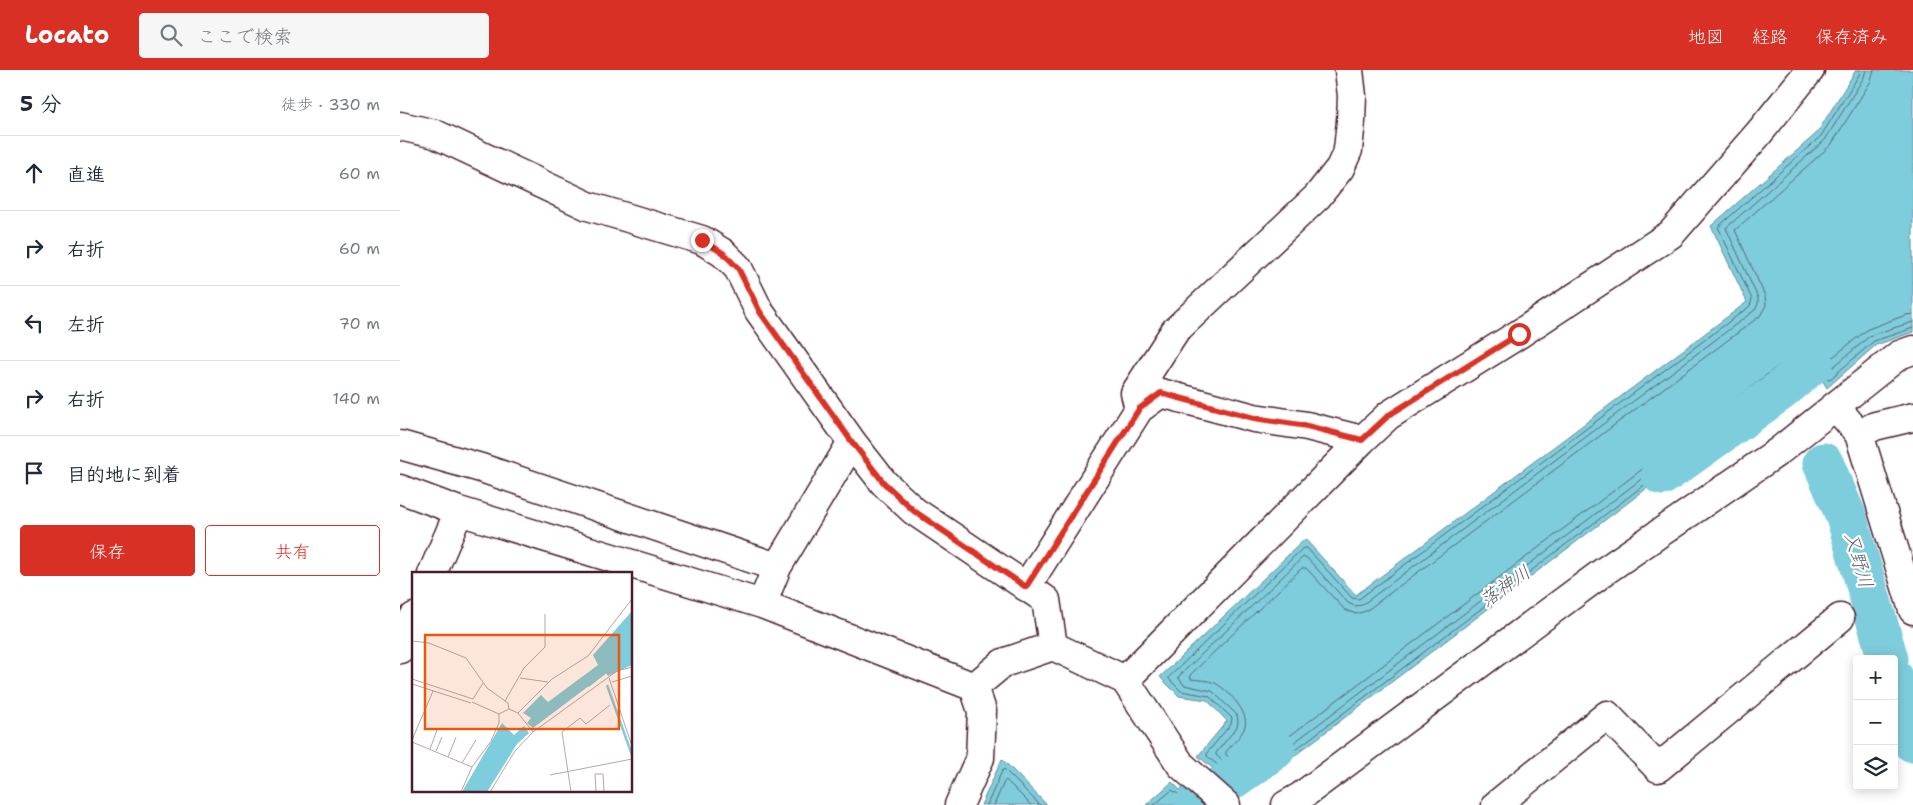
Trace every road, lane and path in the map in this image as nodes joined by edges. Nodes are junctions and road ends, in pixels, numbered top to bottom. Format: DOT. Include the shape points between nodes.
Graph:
graph roads {
  1 [pos="1349,70"];
  2 [pos="1810,70"];
  3 [pos="400,126"];
  4 [pos="1913,350"];
  5 [pos="1836,406"];
  6 [pos="1139,409"];
  7 [pos="1913,418"];
  8 [pos="1859,434"];
  9 [pos="1362,440"];
  10 [pos="852,442"];
  11 [pos="400,445"];
  12 [pos="400,489"];
  13 [pos="459,511"];
  14 [pos="777,567"];
  15 [pos="433,572"];
  16 [pos="1026,587"];
  17 [pos="762,604"];
  18 [pos="1913,610"];
  19 [pos="1840,618"];
  20 [pos="412,622"];
  21 [pos="1053,646"];
  22 [pos="400,649"];
  23 [pos="1125,680"];
  24 [pos="974,687"];
  25 [pos="959,805"];
  26 [pos="1226,805"];
  27 [pos="1286,805"];
  28 [pos="1496,805"];
  1 -- 6 [label="street" via="1351,121 1348,150 1340,168 1317,197 1175,331 1135,392"];
  2 -- 9 [label="street" via="1670,234 1389,415"];
  3 -- 10 [label="street" via="435,134 588,206 702,240 723,253 738,268 760,312"];
  4 -- 5 [label="street" via="1899,355"];
  5 -- 8 [label="street"];
  5 -- 27 [label="street" via="1779,451 1606,570"];
  6 -- 9 [label="street" via="1161,393 1254,418 1307,426"];
  6 -- 16 [label="street"];
  7 -- 8 [label="street" via="1875,426"];
  8 -- 18 [label="street"];
  9 -- 23 [label="street"];
  10 -- 14 [label="street"];
  10 -- 16 [label="street" via="884,483 914,511"];
  11 -- 14 [label="street" via="481,468"];
  12 -- 13 [label="street"];
  13 -- 15 [label="street"];
  13 -- 17 [label="street"];
  14 -- 17 [label="street"];
  16 -- 21 [label="street" via="1046,600"];
  17 -- 24 [label="street"];
  19 -- 28 [label="street" via="1658,768 1607,715"];
  20 -- 22 [label="street"];
  21 -- 23 [label="street"];
  21 -- 24 [label="street" via="1003,663"];
  23 -- 26 [label="street" via="1181,765"];
  24 -- 25 [label="street" via="982,710 980,758"];
}
